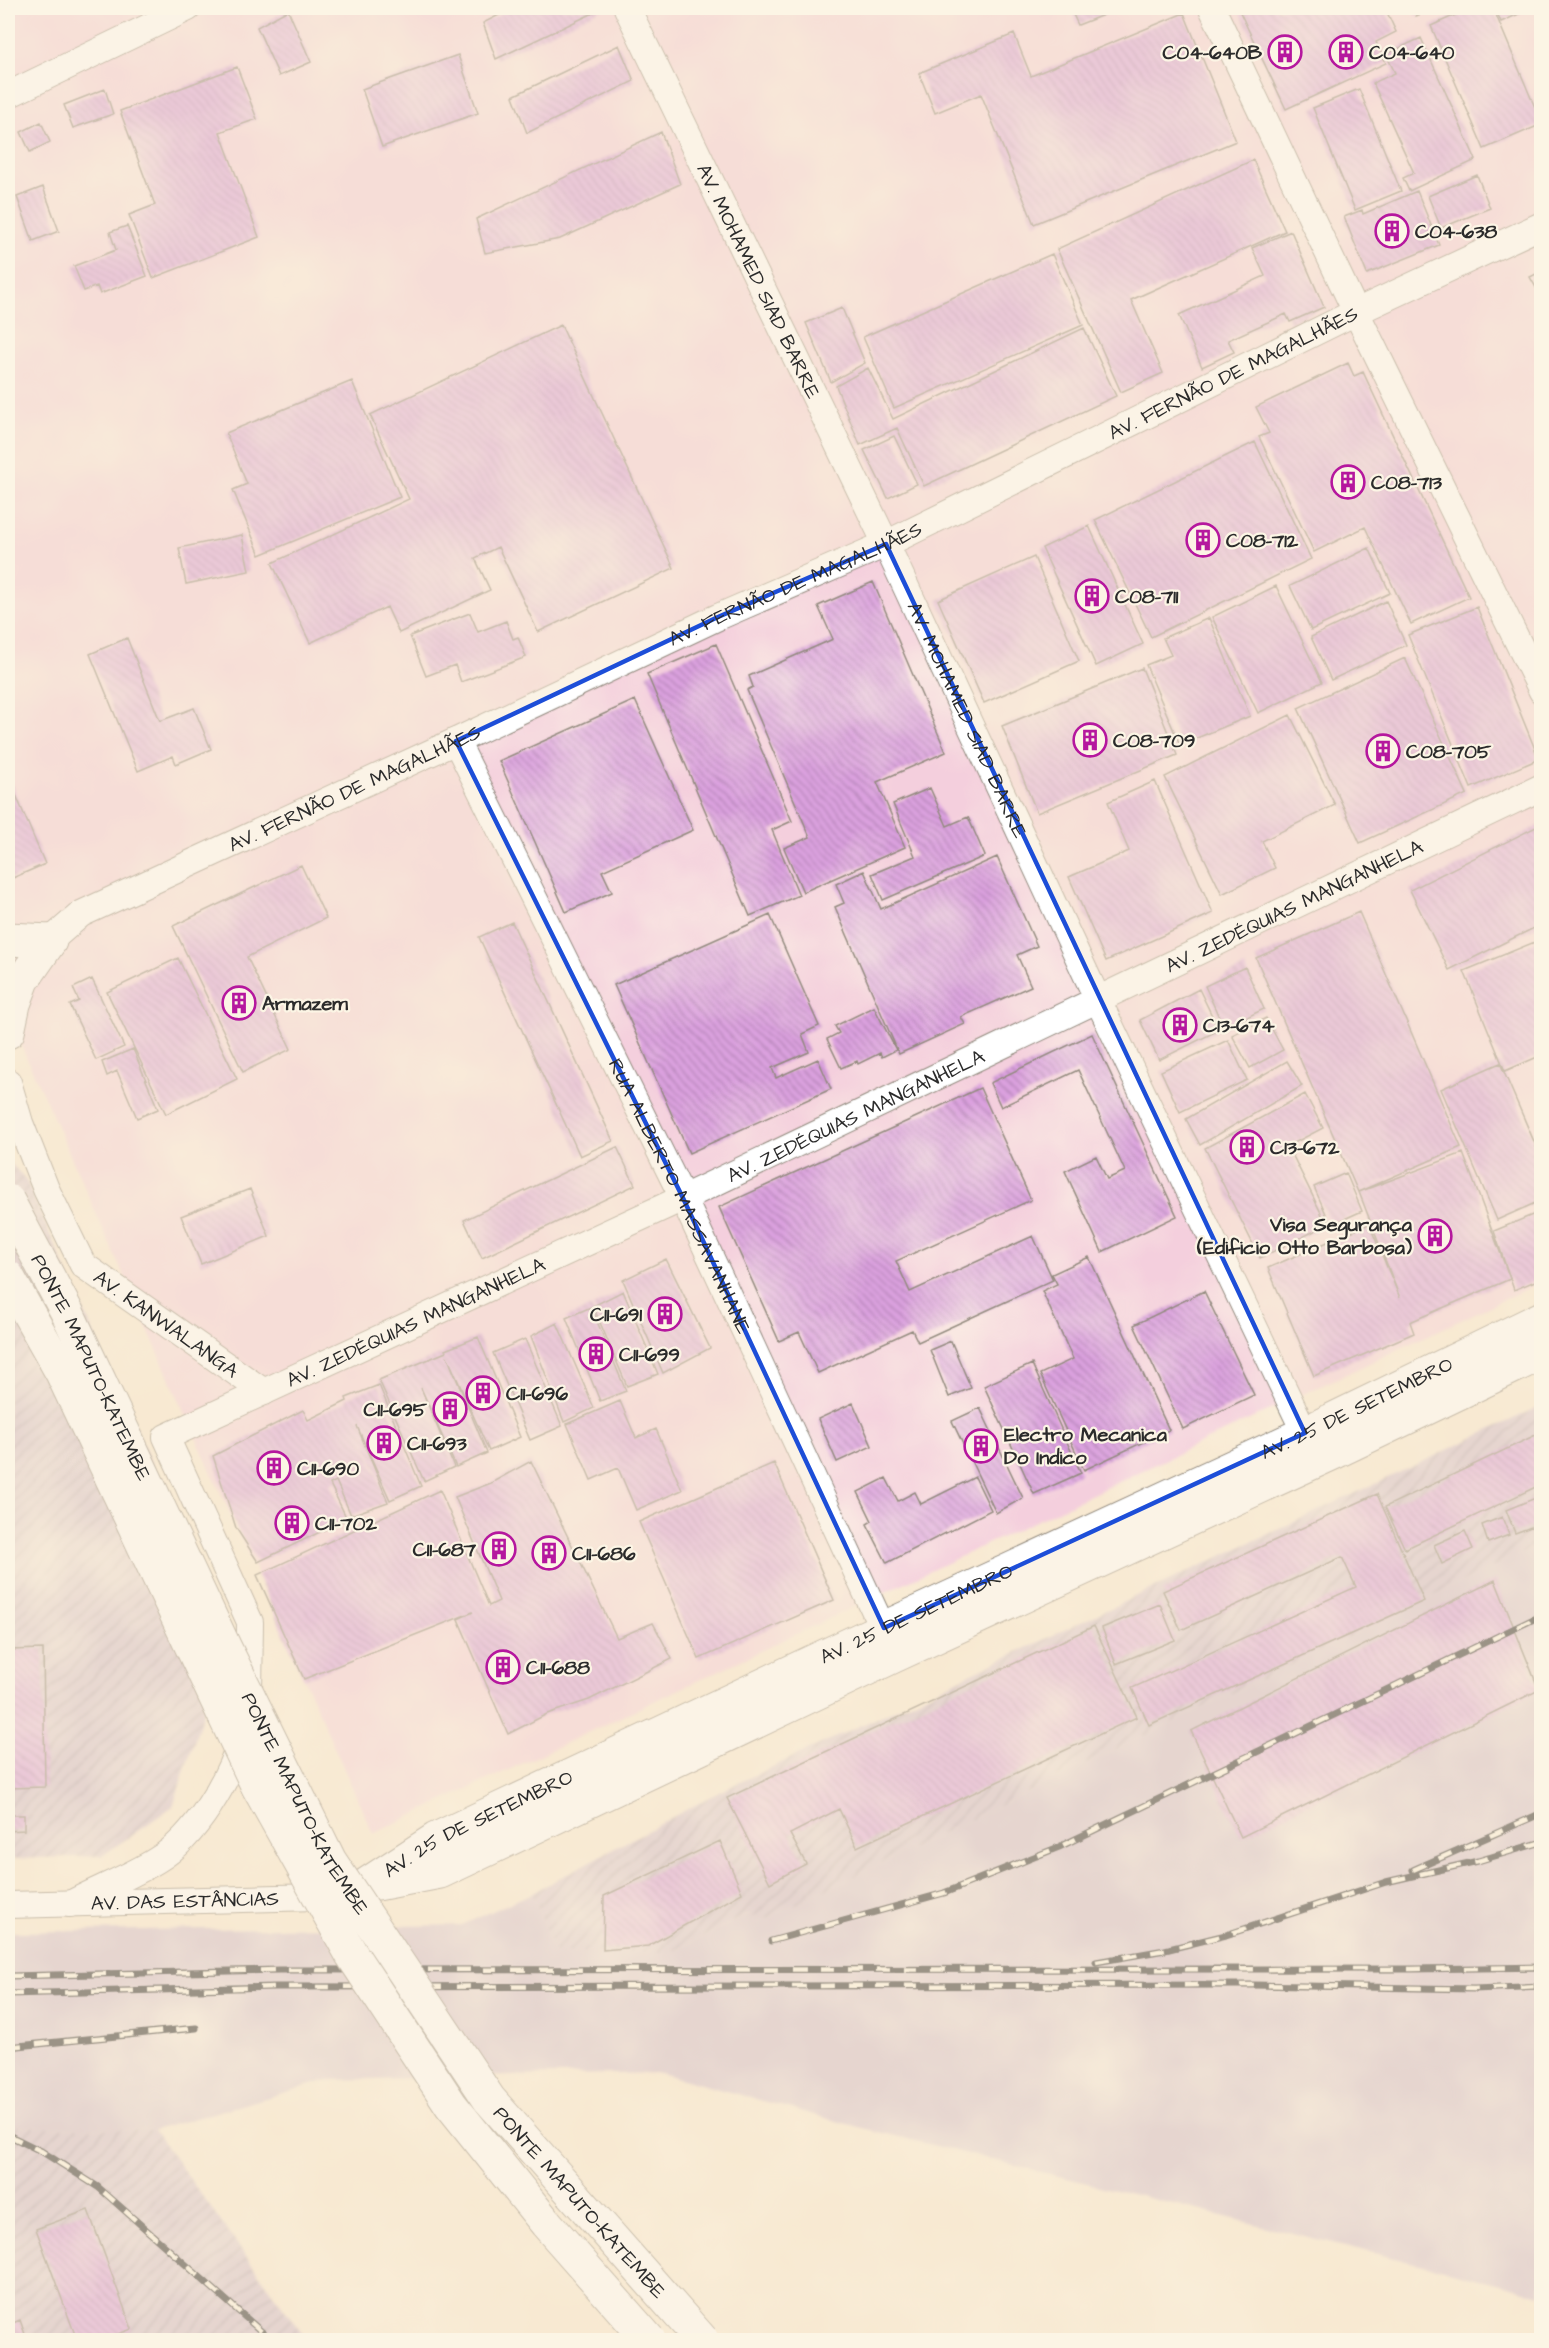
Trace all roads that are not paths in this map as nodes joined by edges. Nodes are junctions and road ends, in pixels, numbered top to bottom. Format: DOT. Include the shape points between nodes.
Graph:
graph roads {
  1 [pos="188,8"];
  2 [pos="627,8"];
  3 [pos="1212,8"];
  4 [pos="8,95"];
  5 [pos="1542,225"];
  6 [pos="1356,312"];
  7 [pos="886,544"];
  8 [pos="1542,691"];
  9 [pos="456,741"];
  10 [pos="1542,787"];
  11 [pos="8,939"];
  12 [pos="50,941"];
  13 [pos="1098,1000"];
  14 [pos="8,1032"];
  15 [pos="8,1082"];
  16 [pos="683,1198"];
  17 [pos="8,1201"];
  18 [pos="8,1277"];
  19 [pos="1542,1318"];
  20 [pos="1542,1353"];
  21 [pos="264,1392"];
  22 [pos="1305,1433"];
  23 [pos="889,1642"];
  24 [pos="361,1887"];
  25 [pos="70,1904"];
  26 [pos="8,1905"];
  27 [pos="649,2340"];
  28 [pos="702,2340"];
  1 -- 4 [label="street"];
  2 -- 7 [label="street, AV. MOHAMED SIAD BARRE"];
  3 -- 6 [label="street"];
  5 -- 6 [label="street, AV. FERNÃO DE MAGALHÃES"];
  6 -- 7 [label="street, AV. FERNÃO DE MAGALHÃES"];
  6 -- 8 [label="street"];
  7 -- 9 [label="street, AV. FERNÃO DE MAGALHÃES" via="718,616"];
  7 -- 13 [label="street, AV. MOHAMED SIAD BARRE"];
  9 -- 12 [label="street, AV. FERNÃO DE MAGALHÃES" via="81,914"];
  9 -- 16 [label="street, RUA ALBERTO MASSAVANHANE"];
  10 -- 13 [label="street, AV. ZEDÉQUIAS MANGANHELA"];
  11 -- 12 [label="main road"];
  12 -- 14 [label="main road" via="23,980"];
  13 -- 16 [label="street, AV. ZEDÉQUIAS MANGANHELA"];
  13 -- 22 [label="street, AV. MOHAMED SIAD BARRE"];
  15 -- 21 [label="street, AV. KANWALANGA" via="46,1189 83,1265"];
  16 -- 21 [label="street, AV. ZEDÉQUIAS MANGANHELA"];
  16 -- 23 [label="street, RUA ALBERTO MASSAVANHANE"];
  17 -- 28 [label="main road, PONTE MAPUTO-KATEMBE, bridge" via="67,1312 330,1861 489,2099"];
  18 -- 27 [label="main road, PONTE MAPUTO-KATEMBE, bridge" via="62,1373 258,1787 352,1955 451,2105 546,2223"];
  19 -- 22 [label="main road, AV. 25 DE SETEMBRO"];
  20 -- 23 [label="main road, AV. 25 DE SETEMBRO" via="1331,1454"];
  21 -- 25 [label="street, AV. ZEDÉQUIAS MANGANHELA" via="166,1437 250,1622 249,1713 236,1756 185,1839 158,1860"];
  22 -- 23 [label="main road, AV. 25 DE SETEMBRO"];
  23 -- 24 [label="main road, AV. 25 DE SETEMBRO" via="436,1839"];
  24 -- 25 [label="street, AV. DAS ESTÂNCIAS" via="318,1897"];
  25 -- 26 [label="street, AV. DAS ESTÂNCIAS"];
}
